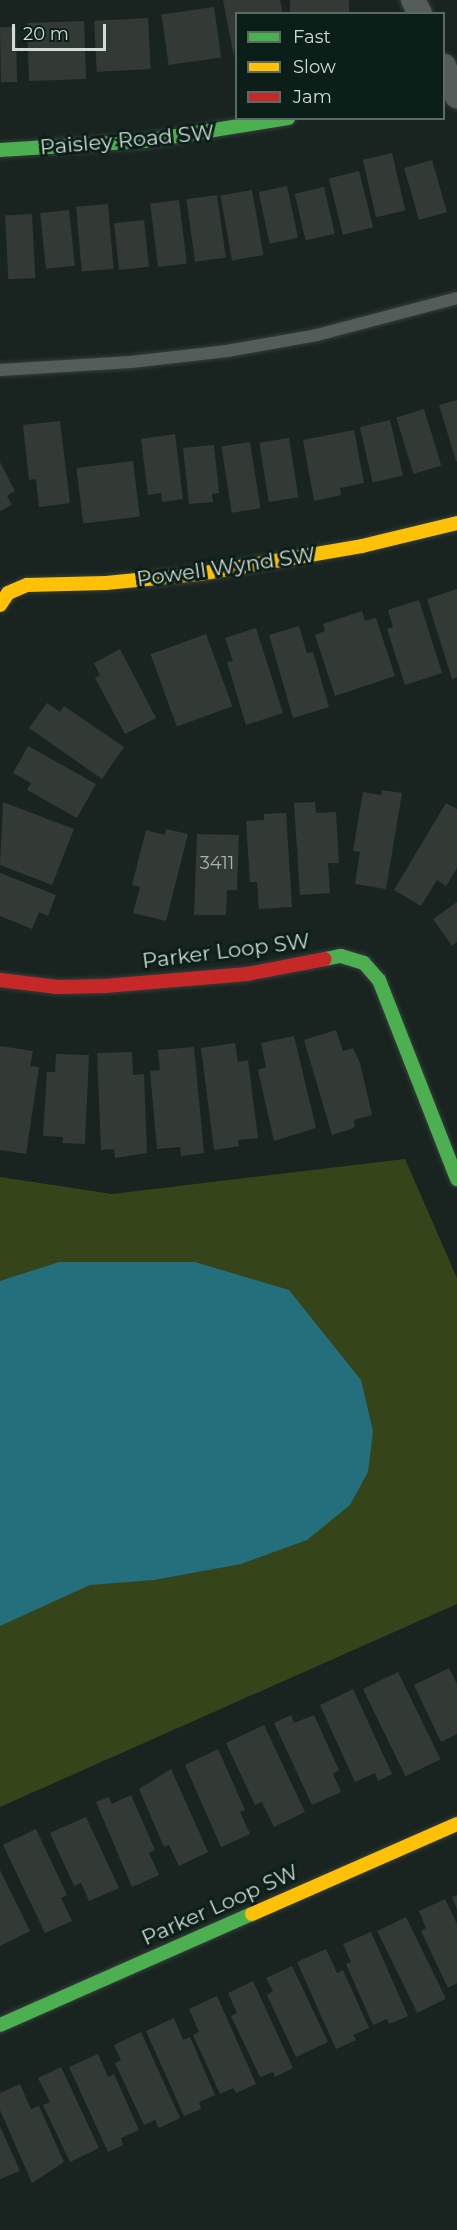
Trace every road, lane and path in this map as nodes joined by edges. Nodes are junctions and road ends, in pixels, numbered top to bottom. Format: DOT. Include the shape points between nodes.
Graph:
graph roads {
  1 [pos="447,67"];
  2 [pos="457,96"];
  3 [pos="276,120"];
  4 [pos="0,150"];
  5 [pos="457,298"];
  6 [pos="0,370"];
  7 [pos="457,523"];
  8 [pos="0,605"];
  9 [pos="0,980"];
  10 [pos="457,1179"];
  11 [pos="457,1824"];
  12 [pos="0,2025"];
  1 -- 2 [label="street"];
  3 -- 4 [label="street, Paisley Road SW" via="145,141"];
  5 -- 6 [label="lane" via="317,335 227,351"];
  7 -- 8 [label="street, Powell Wynd SW" via="362,546 232,570 106,584 27,585 8,593"];
  9 -- 10 [label="street, Parker Loop SW" via="58,987 105,986 247,974 341,956 364,963 379,980 390,1003"];
  11 -- 12 [label="street, Parker Loop SW"];
}
